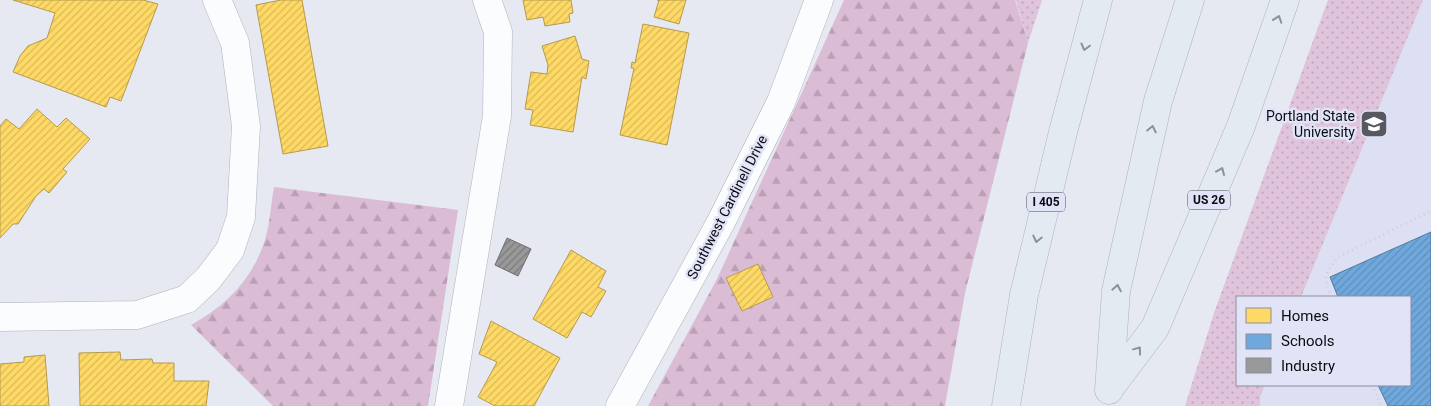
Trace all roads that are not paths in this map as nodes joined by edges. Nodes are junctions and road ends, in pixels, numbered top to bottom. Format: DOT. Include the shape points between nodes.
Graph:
graph roads {
  1 [pos="217,0"];
  2 [pos="488,0"];
  3 [pos="818,0"];
  4 [pos="1098,0"];
  5 [pos="1190,0"];
  6 [pos="1285,0"];
  7 [pos="0,317"];
  8 [pos="1108,397"];
  9 [pos="449,406"];
  10 [pos="620,406"];
  11 [pos="1006,406"];
  1 -- 7 [label="street" via="235,43 246,126 241,216 230,250 208,279 187,299 137,315"];
  2 -- 9 [label="street" via="498,32 497,116"];
  3 -- 10 [label="street, Southwest Cardinell Drive" via="781,102 721,222"];
  4 -- 11 [label="highway, I 405, one-way" via="1024,295"];
  8 -- 5 [label="highway, one-way" via="1116,292 1158,101"];
  8 -- 6 [label="highway, US 26, one-way" via="1155,328 1241,126"];
}
